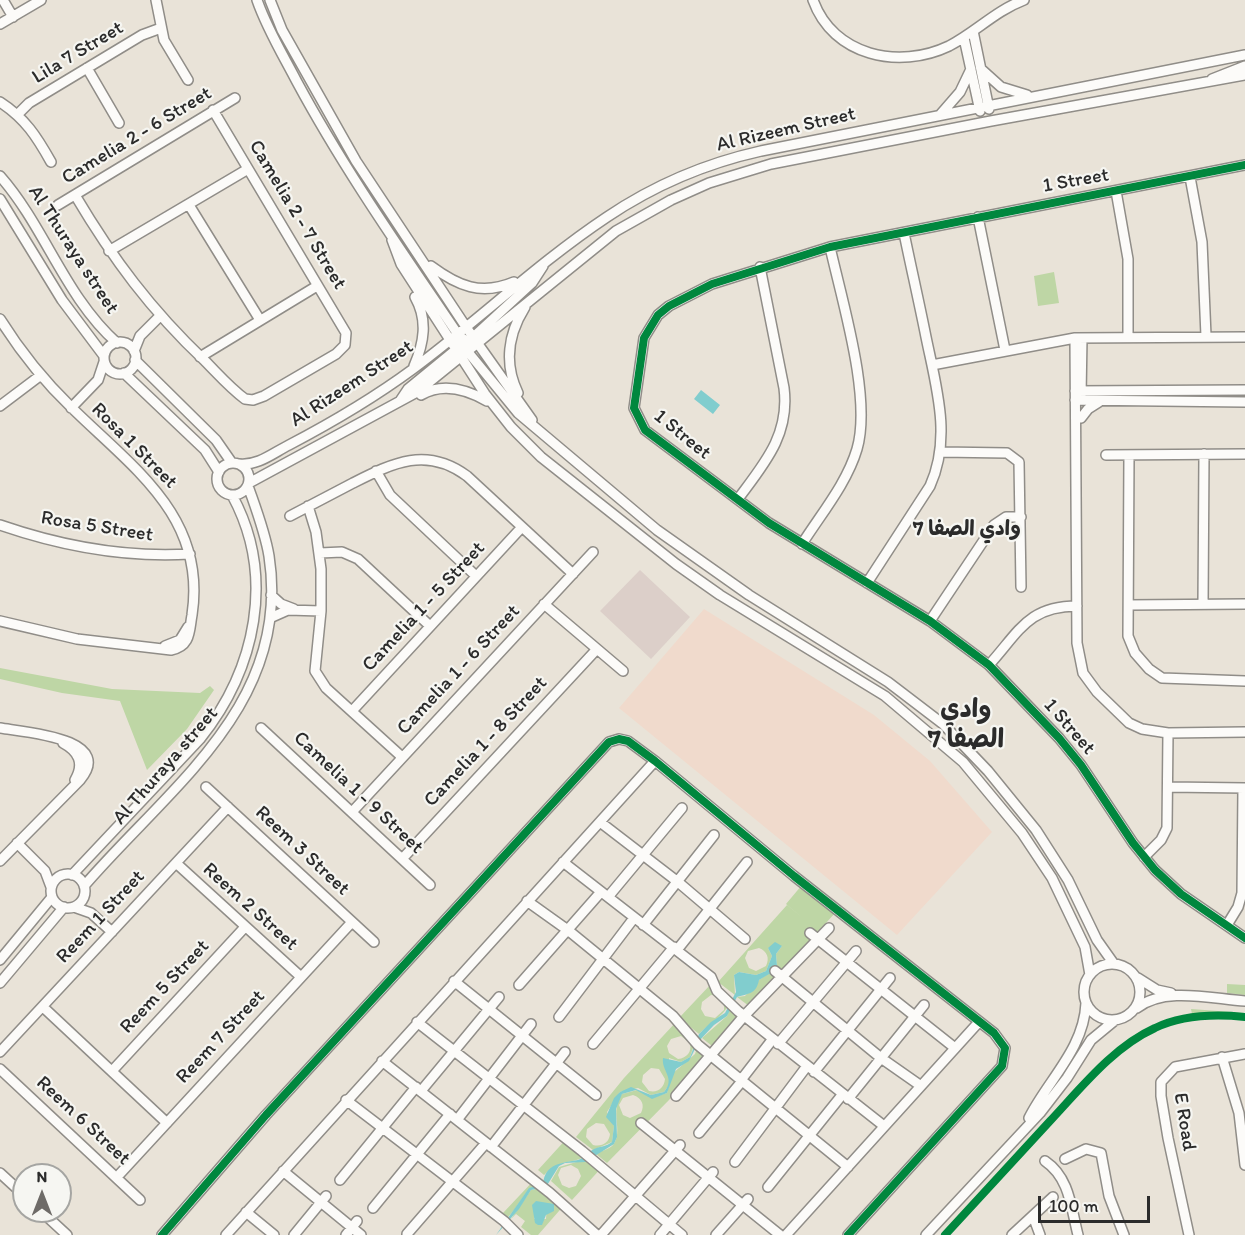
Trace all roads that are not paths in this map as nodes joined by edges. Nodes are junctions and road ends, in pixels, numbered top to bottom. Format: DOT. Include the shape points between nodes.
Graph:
graph roads {
  1 [pos="3,0"];
  2 [pos="41,0"];
  3 [pos="156,0"];
  4 [pos="256,0"];
  5 [pos="270,0"];
  6 [pos="813,0"];
  7 [pos="1024,0"];
  8 [pos="13,17"];
  9 [pos="0,24"];
  10 [pos="161,28"];
  11 [pos="973,31"];
  12 [pos="964,38"];
  13 [pos="1245,55"];
  14 [pos="1245,66"];
  15 [pos="87,68"];
  16 [pos="976,68"];
  17 [pos="1245,75"];
  18 [pos="188,80"];
  19 [pos="1207,82"];
  20 [pos="1033,96"];
  21 [pos="235,98"];
  22 [pos="0,102"];
  23 [pos="984,107"];
  24 [pos="213,110"];
  25 [pos="18,114"];
  26 [pos="940,115"];
  27 [pos="987,122"];
  28 [pos="119,123"];
  29 [pos="51,162"];
  30 [pos="1245,165"];
  31 [pos="248,169"];
  32 [pos="0,176"];
  33 [pos="1190,177"];
  34 [pos="1116,191"];
  35 [pos="75,195"];
  36 [pos="0,199"];
  37 [pos="58,205"];
  38 [pos="189,205"];
  39 [pos="978,217"];
  40 [pos="904,233"];
  41 [pos="392,240"];
  42 [pos="830,247"];
  43 [pos="109,252"];
  44 [pos="546,261"];
  45 [pos="426,263"];
  46 [pos="760,267"];
  47 [pos="523,279"];
  48 [pos="317,286"];
  49 [pos="529,300"];
  50 [pos="159,317"];
  51 [pos="0,319"];
  52 [pos="260,320"];
  53 [pos="466,327"];
  54 [pos="140,336"];
  55 [pos="1128,336"];
  56 [pos="1206,336"];
  57 [pos="1245,337"];
  58 [pos="1078,338"];
  59 [pos="449,341"];
  60 [pos="120,343"];
  61 [pos="465,345"];
  62 [pos="1005,350"];
  63 [pos="135,356"];
  64 [pos="200,357"];
  65 [pos="104,359"];
  66 [pos="932,365"];
  67 [pos="412,370"];
  68 [pos="120,373"];
  69 [pos="41,375"];
  70 [pos="1082,375"];
  71 [pos="98,380"];
  72 [pos="1110,390"];
  73 [pos="1245,390"];
  74 [pos="1078,396"];
  75 [pos="1104,401"];
  76 [pos="1245,402"];
  77 [pos="399,403"];
  78 [pos="492,403"];
  79 [pos="0,406"];
  80 [pos="71,408"];
  81 [pos="1081,418"];
  82 [pos="537,427"];
  83 [pos="311,434"];
  84 [pos="290,445"];
  85 [pos="317,446"];
  86 [pos="941,452"];
  87 [pos="1204,454"];
  88 [pos="1245,454"];
  89 [pos="1106,455"];
  90 [pos="1129,455"];
  91 [pos="296,457"];
  92 [pos="235,464"];
  93 [pos="1077,464"];
  94 [pos="376,471"];
  95 [pos="219,472"];
  96 [pos="248,484"];
  97 [pos="232,495"];
  98 [pos="738,500"];
  99 [pos="308,506"];
  100 [pos="290,516"];
  101 [pos="1020,517"];
  102 [pos="0,525"];
  103 [pos="522,527"];
  104 [pos="802,544"];
  105 [pos="593,552"];
  106 [pos="320,553"];
  107 [pos="190,554"];
  108 [pos="573,574"];
  109 [pos="476,576"];
  110 [pos="867,583"];
  111 [pos="1021,587"];
  112 [pos="271,595"];
  113 [pos="544,604"];
  114 [pos="1203,604"];
  115 [pos="1245,604"];
  116 [pos="1129,605"];
  117 [pos="1077,606"];
  118 [pos="294,609"];
  119 [pos="321,611"];
  120 [pos="270,618"];
  121 [pos="0,621"];
  122 [pos="930,621"];
  123 [pos="430,626"];
  124 [pos="597,649"];
  125 [pos="989,665"];
  126 [pos="623,671"];
  127 [pos="1245,681"];
  128 [pos="352,711"];
  129 [pos="0,728"];
  130 [pos="261,728"];
  131 [pos="1245,732"];
  132 [pos="1168,733"];
  133 [pos="402,757"];
  134 [pos="656,761"];
  135 [pos="206,787"];
  136 [pos="1168,787"];
  137 [pos="1244,788"];
  138 [pos="228,807"];
  139 [pos="682,808"];
  140 [pos="352,812"];
  141 [pos="600,822"];
  142 [pos="714,836"];
  143 [pos="17,843"];
  144 [pos="643,855"];
  145 [pos="1144,857"];
  146 [pos="402,859"];
  147 [pos="0,861"];
  148 [pos="563,862"];
  149 [pos="747,862"];
  150 [pos="176,863"];
  151 [pos="45,871"];
  152 [pos="68,875"];
  153 [pos="678,882"];
  154 [pos="430,885"];
  155 [pos="84,890"];
  156 [pos="52,892"];
  157 [pos="604,895"];
  158 [pos="527,901"];
  159 [pos="69,907"];
  160 [pos="708,908"];
  161 [pos="91,913"];
  162 [pos="634,918"];
  163 [pos="352,922"];
  164 [pos="644,925"];
  165 [pos="1227,925"];
  166 [pos="245,927"];
  167 [pos="829,928"];
  168 [pos="569,931"];
  169 [pos="112,932"];
  170 [pos="814,936"];
  171 [pos="1245,938"];
  172 [pos="745,939"];
  173 [pos="374,942"];
  174 [pos="676,949"];
  175 [pos="856,951"];
  176 [pos="0,960"];
  177 [pos="603,961"];
  178 [pos="847,962"];
  179 [pos="1114,964"];
  180 [pos="778,974"];
  181 [pos="1090,975"];
  182 [pos="301,977"];
  183 [pos="1136,977"];
  184 [pos="890,978"];
  185 [pos="454,981"];
  186 [pos="0,982"];
  187 [pos="519,985"];
  188 [pos="638,989"];
  189 [pos="880,991"];
  190 [pos="1185,996"];
  191 [pos="499,997"];
  192 [pos="1245,1001"];
  193 [pos="813,1003"];
  194 [pos="1086,1003"];
  195 [pos="924,1005"];
  196 [pos="43,1007"];
  197 [pos="1137,1008"];
  198 [pos="488,1010"];
  199 [pos="744,1016"];
  200 [pos="559,1017"];
  201 [pos="914,1018"];
  202 [pos="1114,1021"];
  203 [pos="417,1022"];
  204 [pos="978,1023"];
  205 [pos="531,1024"];
  206 [pos="847,1031"];
  207 [pos="521,1036"];
  208 [pos="775,1042"];
  209 [pos="593,1044"];
  210 [pos="955,1048"];
  211 [pos="454,1051"];
  212 [pos="0,1052"];
  213 [pos="565,1052"];
  214 [pos="709,1054"];
  215 [pos="1245,1054"];
  216 [pos="1222,1057"];
  217 [pos="881,1058"];
  218 [pos="382,1060"];
  219 [pos="556,1064"];
  220 [pos="810,1069"];
  221 [pos="0,1070"];
  222 [pos="112,1071"];
  223 [pos="489,1078"];
  224 [pos="741,1081"];
  225 [pos="921,1086"];
  226 [pos="418,1089"];
  227 [pos="596,1095"];
  228 [pos="676,1096"];
  229 [pos="845,1097"];
  230 [pos="346,1100"];
  231 [pos="524,1106"];
  232 [pos="775,1108"];
  233 [pos="454,1117"];
  234 [pos="167,1123"];
  235 [pos="641,1123"];
  236 [pos="1028,1124"];
  237 [pos="884,1126"];
  238 [pos="383,1128"];
  239 [pos="699,1133"];
  240 [pos="809,1136"];
  241 [pos="489,1145"];
  242 [pos="678,1147"];
  243 [pos="417,1154"];
  244 [pos="1065,1159"];
  245 [pos="1045,1161"];
  246 [pos="735,1162"];
  247 [pos="1245,1164"];
  248 [pos="848,1167"];
  249 [pos="283,1171"];
  250 [pos="0,1173"];
  251 [pos="711,1174"];
  252 [pos="117,1177"];
  253 [pos="340,1180"];
  254 [pos="453,1182"];
  255 [pos="12,1184"];
  256 [pos="768,1187"];
  257 [pos="635,1196"];
  258 [pos="1053,1197"];
  259 [pos="140,1200"];
  260 [pos="324,1200"];
  261 [pos="746,1202"];
  262 [pos="373,1208"];
  263 [pos="246,1212"];
  264 [pos="1033,1216"];
  265 [pos="54,1223"];
  266 [pos="670,1224"];
  267 [pos="352,1228"];
  268 [pos="407,1234"];
  269 [pos="67,1235"];
  270 [pos="162,1235"];
  271 [pos="226,1235"];
  272 [pos="274,1235"];
  273 [pos="294,1235"];
  274 [pos="361,1235"];
  275 [pos="518,1235"];
  276 [pos="599,1235"];
  277 [pos="660,1235"];
  278 [pos="682,1235"];
  279 [pos="716,1235"];
  280 [pos="780,1235"];
  281 [pos="786,1235"];
  282 [pos="848,1235"];
  283 [pos="926,1235"];
  284 [pos="1012,1235"];
  285 [pos="1040,1235"];
  286 [pos="1078,1235"];
  287 [pos="1125,1235"];
  288 [pos="1189,1235"];
  1 -- 8 [label="street"];
  2 -- 8 [label="street"];
  3 -- 10 [label="street"];
  4 -- 41 [label="street" via="312,109"];
  5 -- 45 [label="street" via="287,39 356,161"];
  6 -- 12 [label="street" via="837,35 870,54 916,56"];
  7 -- 11 [label="street" via="991,16"];
  8 -- 9 [label="street"];
  10 -- 15 [label="street, Lila 7 Street"];
  10 -- 18 [label="street" via="167,47"];
  11 -- 12 [label="street"];
  11 -- 16 [label="street"];
  12 -- 16 [label="street"];
  13 -- 20 [label="street, Al Rizeem Street"];
  14 -- 19 [label="street"];
  15 -- 25 [label="street, Lila 7 Street" via="29,103"];
  15 -- 28 [label="street"];
  16 -- 20 [label="street" via="1001,87"];
  16 -- 23 [label="street"];
  16 -- 26 [label="street"];
  17 -- 19 [label="street, Al Rizeem Street"];
  19 -- 27 [label="street, Al Rizeem Street"];
  20 -- 23 [label="street, Al Rizeem Street"];
  21 -- 24 [label="street, Camelia 2 - 6 Street"];
  22 -- 25 [label="street"];
  23 -- 26 [label="street, Al Rizeem Street"];
  23 -- 27 [label="street"];
  24 -- 31 [label="street, Camelia 2 - 7 Street"];
  24 -- 35 [label="street, Camelia 2 - 6 Street"];
  25 -- 29 [label="street"];
  26 -- 44 [label="street, Al Rizeem Street" via="761,151 708,166 627,205"];
  27 -- 49 [label="street, Al Rizeem Street" via="771,164 709,183 616,231"];
  30 -- 33 [label="street, 1 Street"];
  31 -- 38 [label="street"];
  31 -- 48 [label="street, Camelia 2 - 7 Street"];
  32 -- 60 [label="street, Al Thuraya street" via="23,205 75,293"];
  33 -- 34 [label="street, 1 Street"];
  33 -- 56 [label="street" via="1202,242"];
  34 -- 39 [label="street, 1 Street"];
  34 -- 55 [label="street, 1 Street" via="1128,259"];
  35 -- 37 [label="street, Camelia 2 - 6 Street"];
  35 -- 43 [label="street"];
  36 -- 65 [label="street, Al Thuraya street" via="62,300"];
  38 -- 43 [label="street"];
  38 -- 52 [label="street"];
  39 -- 40 [label="street, 1 Street"];
  39 -- 62 [label="street"];
  40 -- 42 [label="street, 1 Street"];
  40 -- 66 [label="street"];
  41 -- 59 [label="street" via="401,264"];
  41 -- 61 [label="street"];
  41 -- 67 [label="street" via="393,259 423,317 421,347"];
  42 -- 46 [label="street, 1 Street"];
  42 -- 104 [label="street" via="859,387 862,420 851,466"];
  43 -- 50 [label="street"];
  44 -- 47 [label="street, Al Rizeem Street"];
  44 -- 61 [label="street" via="532,283"];
  45 -- 47 [label="street" via="453,282 472,289 498,288"];
  45 -- 53 [label="street"];
  46 -- 98 [label="street" via="786,408 774,449"];
  46 -- 98 [label="street, 1 Street" via="712,284 658,315 644,338 634,400 636,416 645,430"];
  47 -- 53 [label="street, Al Rizeem Street"];
  48 -- 52 [label="street"];
  48 -- 64 [label="street, Camelia 2 - 7 Street" via="344,328 345,345 336,354 264,396 249,400"];
  49 -- 61 [label="street, Al Rizeem Street"];
  49 -- 82 [label="street" via="514,329 509,358 515,387"];
  50 -- 54 [label="street"];
  50 -- 64 [label="street"];
  51 -- 69 [label="street, Rosa 1 Street"];
  52 -- 64 [label="street"];
  53 -- 61 [label="street"];
  54 -- 60 [label="street"];
  54 -- 63 [label="street"];
  55 -- 56 [label="street"];
  55 -- 58 [label="street"];
  56 -- 57 [label="street"];
  58 -- 62 [label="street"];
  58 -- 70 [label="street"];
  58 -- 74 [label="street"];
  59 -- 61 [label="street"];
  59 -- 67 [label="street, Al Rizeem Street"];
  60 -- 63 [label="street"];
  60 -- 65 [label="street" via="108,347"];
  61 -- 77 [label="street" via="408,389"];
  61 -- 78 [label="street"];
  61 -- 82 [label="street" via="518,412"];
  62 -- 66 [label="street"];
  63 -- 68 [label="street" via="130,370"];
  63 -- 92 [label="street"];
  65 -- 68 [label="street" via="107,368"];
  65 -- 71 [label="street"];
  66 -- 86 [label="street"];
  67 -- 83 [label="street, Al Rizeem Street"];
  68 -- 71 [label="street"];
  68 -- 95 [label="street" via="205,450"];
  69 -- 79 [label="street"];
  69 -- 80 [label="street, Rosa 1 Street"];
  70 -- 72 [label="street" via="1094,386"];
  70 -- 74 [label="street"];
  71 -- 80 [label="street"];
  72 -- 73 [label="street"];
  72 -- 74 [label="street"];
  74 -- 75 [label="street"];
  74 -- 81 [label="street"];
  74 -- 93 [label="street"];
  75 -- 76 [label="street"];
  75 -- 81 [label="street" via="1088,409"];
  77 -- 78 [label="street" via="444,388 468,392"];
  77 -- 85 [label="street, Al Rizeem Street"];
  78 -- 181 [label="street" via="549,464 676,564 720,595 878,690 945,745 1005,811 1052,878 1085,946"];
  80 -- 107 [label="street, Rosa 1 Street" via="161,495"];
  81 -- 93 [label="street"];
  82 -- 179 [label="street" via="622,502 699,562 888,682 943,724 1036,830"];
  83 -- 84 [label="street, Al Rizeem Street"];
  83 -- 85 [label="street"];
  84 -- 91 [label="street"];
  84 -- 92 [label="street, Al Rizeem Street" via="251,464"];
  85 -- 91 [label="street, Al Rizeem Street"];
  86 -- 101 [label="street" via="1007,453 1017,458 1021,466"];
  86 -- 110 [label="street" via="930,486"];
  87 -- 88 [label="street"];
  87 -- 90 [label="street"];
  87 -- 114 [label="street"];
  89 -- 90 [label="street"];
  90 -- 116 [label="street"];
  91 -- 96 [label="street, Al Rizeem Street"];
  92 -- 95 [label="street"];
  92 -- 96 [label="street" via="247,471"];
  93 -- 117 [label="street"];
  94 -- 99 [label="street"];
  94 -- 103 [label="street" via="411,460 454,468"];
  94 -- 109 [label="street" via="390,495"];
  95 -- 97 [label="street" via="220,487"];
  96 -- 97 [label="street" via="240,494"];
  96 -- 112 [label="street, Al Thuraya street" via="269,555"];
  97 -- 152 [label="street, Al Thuraya street" via="245,521 257,574 250,646 236,685 200,739"];
  98 -- 104 [label="street, 1 Street"];
  99 -- 100 [label="street"];
  99 -- 106 [label="street"];
  101 -- 111 [label="street"];
  101 -- 122 [label="street" via="1006,517 993,525"];
  102 -- 107 [label="street, Rosa 5 Street" via="61,543 112,552"];
  103 -- 108 [label="street"];
  103 -- 109 [label="street, Camelia 1 - 5 Street"];
  104 -- 110 [label="street, 1 Street"];
  105 -- 108 [label="street, Camelia 1 - 6 Street"];
  106 -- 119 [label="street"];
  106 -- 123 [label="street" via="342,552 358,559"];
  107 -- 121 [label="street, Rosa 1 Street" via="194,590 191,619 180,640 156,648 77,639"];
  108 -- 113 [label="street, Camelia 1 - 6 Street"];
  109 -- 123 [label="street, Camelia 1 - 5 Street"];
  110 -- 122 [label="street, 1 Street"];
  112 -- 118 [label="street"];
  112 -- 120 [label="street, Al Thuraya street"];
  113 -- 124 [label="street"];
  113 -- 133 [label="street, Camelia 1 - 6 Street"];
  114 -- 115 [label="street"];
  114 -- 116 [label="street"];
  116 -- 127 [label="street" via="1129,642 1155,675 1169,680"];
  117 -- 125 [label="street" via="1039,612"];
  117 -- 132 [label="street" via="1079,663 1089,682 1130,723"];
  118 -- 119 [label="street"];
  118 -- 120 [label="street"];
  119 -- 128 [label="street" via="315,671 326,688"];
  120 -- 155 [label="street, Al Thuraya street" via="254,679 235,715"];
  122 -- 125 [label="street, 1 Street"];
  123 -- 128 [label="street, Camelia 1 - 5 Street"];
  124 -- 126 [label="street"];
  124 -- 146 [label="street, Camelia 1 - 8 Street"];
  125 -- 145 [label="street, 1 Street" via="1059,738"];
  128 -- 133 [label="street"];
  129 -- 143 [label="street" via="56,739 80,759 78,775 68,789"];
  130 -- 140 [label="street, Camelia 1 - 9 Street"];
  131 -- 132 [label="street"];
  132 -- 136 [label="street"];
  133 -- 140 [label="street, Camelia 1 - 6 Street"];
  134 -- 141 [label="street"];
  134 -- 204 [label="street"];
  134 -- 270 [label="street" via="628,741 609,742 266,1115"];
  135 -- 138 [label="street, Reem 3 Street"];
  136 -- 137 [label="street"];
  136 -- 145 [label="street" via="1167,828"];
  137 -- 165 [label="street" via="1242,893"];
  138 -- 150 [label="street, Reem 1 Street"];
  138 -- 163 [label="street, Reem 3 Street"];
  139 -- 144 [label="street"];
  140 -- 146 [label="street, Camelia 1 - 9 Street"];
  141 -- 144 [label="street"];
  141 -- 148 [label="street"];
  142 -- 153 [label="street"];
  143 -- 147 [label="street"];
  143 -- 151 [label="street"];
  144 -- 153 [label="street"];
  144 -- 157 [label="street"];
  145 -- 165 [label="street, 1 Street" via="1181,894"];
  146 -- 154 [label="street, Camelia 1 - 9 Street"];
  148 -- 157 [label="street"];
  148 -- 158 [label="street"];
  149 -- 160 [label="street"];
  150 -- 166 [label="street, Reem 2 Street"];
  150 -- 169 [label="street, Reem 1 Street"];
  151 -- 152 [label="street"];
  151 -- 156 [label="street"];
  152 -- 155 [label="street"];
  152 -- 156 [label="street" via="55,880"];
  153 -- 160 [label="street"];
  153 -- 164 [label="street"];
  155 -- 159 [label="street" via="83,900"];
  155 -- 161 [label="street"];
  156 -- 159 [label="street"];
  156 -- 176 [label="street"];
  157 -- 162 [label="street"];
  157 -- 168 [label="street"];
  158 -- 168 [label="street"];
  158 -- 185 [label="street"];
  159 -- 161 [label="street"];
  159 -- 186 [label="street"];
  160 -- 172 [label="street"];
  160 -- 174 [label="street"];
  161 -- 169 [label="street"];
  162 -- 164 [label="street"];
  162 -- 177 [label="street"];
  163 -- 173 [label="street, Reem 3 Street"];
  163 -- 182 [label="street, Reem 7 Street"];
  164 -- 174 [label="street"];
  165 -- 171 [label="street, 1 Street"];
  166 -- 182 [label="street, Reem 2 Street"];
  166 -- 222 [label="street, Reem 5 Street"];
  167 -- 170 [label="street"];
  168 -- 177 [label="street"];
  168 -- 187 [label="street"];
  169 -- 196 [label="street, Reem 1 Street"];
  170 -- 178 [label="street"];
  170 -- 180 [label="street"];
  174 -- 188 [label="street"];
  174 -- 199 [label="street" via="711,977 720,994"];
  175 -- 178 [label="street"];
  177 -- 188 [label="street"];
  177 -- 200 [label="street"];
  178 -- 189 [label="street"];
  178 -- 193 [label="street"];
  179 -- 181 [label="street"];
  179 -- 183 [label="street" via="1124,966"];
  180 -- 193 [label="street"];
  180 -- 199 [label="street"];
  181 -- 194 [label="street" via="1084,990"];
  182 -- 234 [label="street, Reem 7 Street"];
  183 -- 190 [label="street" via="1157,990"];
  183 -- 197 [label="street" via="1141,992"];
  184 -- 189 [label="street"];
  185 -- 198 [label="street"];
  185 -- 203 [label="street"];
  188 -- 209 [label="street"];
  188 -- 214 [label="street" via="673,1016"];
  189 -- 201 [label="street"];
  189 -- 206 [label="street"];
  190 -- 192 [label="street"];
  190 -- 197 [label="street" via="1156,998"];
  191 -- 198 [label="street"];
  193 -- 206 [label="street"];
  193 -- 208 [label="street"];
  194 -- 202 [label="street" via="1098,1017"];
  194 -- 236 [label="street" via="1077,1040"];
  195 -- 201 [label="street"];
  196 -- 212 [label="street, Reem 1 Street"];
  196 -- 222 [label="street"];
  197 -- 202 [label="street"];
  198 -- 207 [label="street"];
  198 -- 211 [label="street"];
  199 -- 208 [label="street"];
  199 -- 214 [label="street"];
  201 -- 210 [label="street"];
  201 -- 217 [label="street"];
  202 -- 236 [label="street" via="1091,1040 1059,1090"];
  203 -- 211 [label="street"];
  203 -- 218 [label="street"];
  204 -- 210 [label="street"];
  204 -- 282 [label="street" via="1001,1039 1005,1048 1002,1066"];
  205 -- 207 [label="street"];
  206 -- 217 [label="street"];
  206 -- 220 [label="street"];
  207 -- 219 [label="street"];
  207 -- 223 [label="street"];
  208 -- 220 [label="street"];
  208 -- 224 [label="street"];
  210 -- 225 [label="street"];
  211 -- 223 [label="street"];
  211 -- 226 [label="street"];
  213 -- 219 [label="street"];
  214 -- 224 [label="street"];
  214 -- 228 [label="street"];
  215 -- 216 [label="street, E Road"];
  216 -- 247 [label="street" via="1239,1113"];
  216 -- 288 [label="street, E Road" via="1175,1067 1164,1076 1160,1089"];
  217 -- 225 [label="street"];
  217 -- 229 [label="street"];
  218 -- 226 [label="street"];
  218 -- 230 [label="street"];
  219 -- 227 [label="street"];
  219 -- 231 [label="street"];
  220 -- 229 [label="street"];
  220 -- 232 [label="street"];
  221 -- 252 [label="street, Reem 6 Street"];
  222 -- 234 [label="street"];
  223 -- 231 [label="street"];
  223 -- 233 [label="street"];
  224 -- 232 [label="street"];
  224 -- 239 [label="street"];
  225 -- 237 [label="street"];
  226 -- 233 [label="street"];
  226 -- 238 [label="street"];
  229 -- 237 [label="street"];
  229 -- 240 [label="street"];
  230 -- 238 [label="street"];
  230 -- 249 [label="street"];
  231 -- 241 [label="street"];
  231 -- 257 [label="street"];
  232 -- 240 [label="street"];
  232 -- 246 [label="street"];
  233 -- 241 [label="street"];
  233 -- 243 [label="street"];
  234 -- 252 [label="street, Reem 7 Street"];
  235 -- 242 [label="street"];
  236 -- 283 [label="street"];
  237 -- 248 [label="street"];
  238 -- 243 [label="street"];
  238 -- 253 [label="street"];
  240 -- 248 [label="street"];
  240 -- 256 [label="street"];
  241 -- 254 [label="street"];
  241 -- 276 [label="street"];
  242 -- 251 [label="street"];
  242 -- 257 [label="street"];
  243 -- 254 [label="street"];
  243 -- 262 [label="street"];
  244 -- 287 [label="street" via="1086,1149 1101,1153 1109,1196"];
  245 -- 286 [label="street" via="1065,1183"];
  248 -- 281 [label="street"];
  249 -- 260 [label="street"];
  249 -- 263 [label="street"];
  250 -- 255 [label="street"];
  251 -- 261 [label="street"];
  251 -- 266 [label="street"];
  252 -- 259 [label="street, Reem 6 Street"];
  254 -- 268 [label="street"];
  254 -- 275 [label="street"];
  257 -- 266 [label="street"];
  257 -- 276 [label="street"];
  258 -- 264 [label="street"];
  260 -- 267 [label="street"];
  260 -- 273 [label="street"];
  261 -- 279 [label="street"];
  261 -- 280 [label="street"];
  263 -- 271 [label="street"];
  263 -- 272 [label="street"];
  264 -- 284 [label="street"];
  264 -- 285 [label="street"];
  265 -- 269 [label="street"];
  266 -- 277 [label="street"];
  266 -- 278 [label="street"];
  267 -- 274 [label="street"];
}
